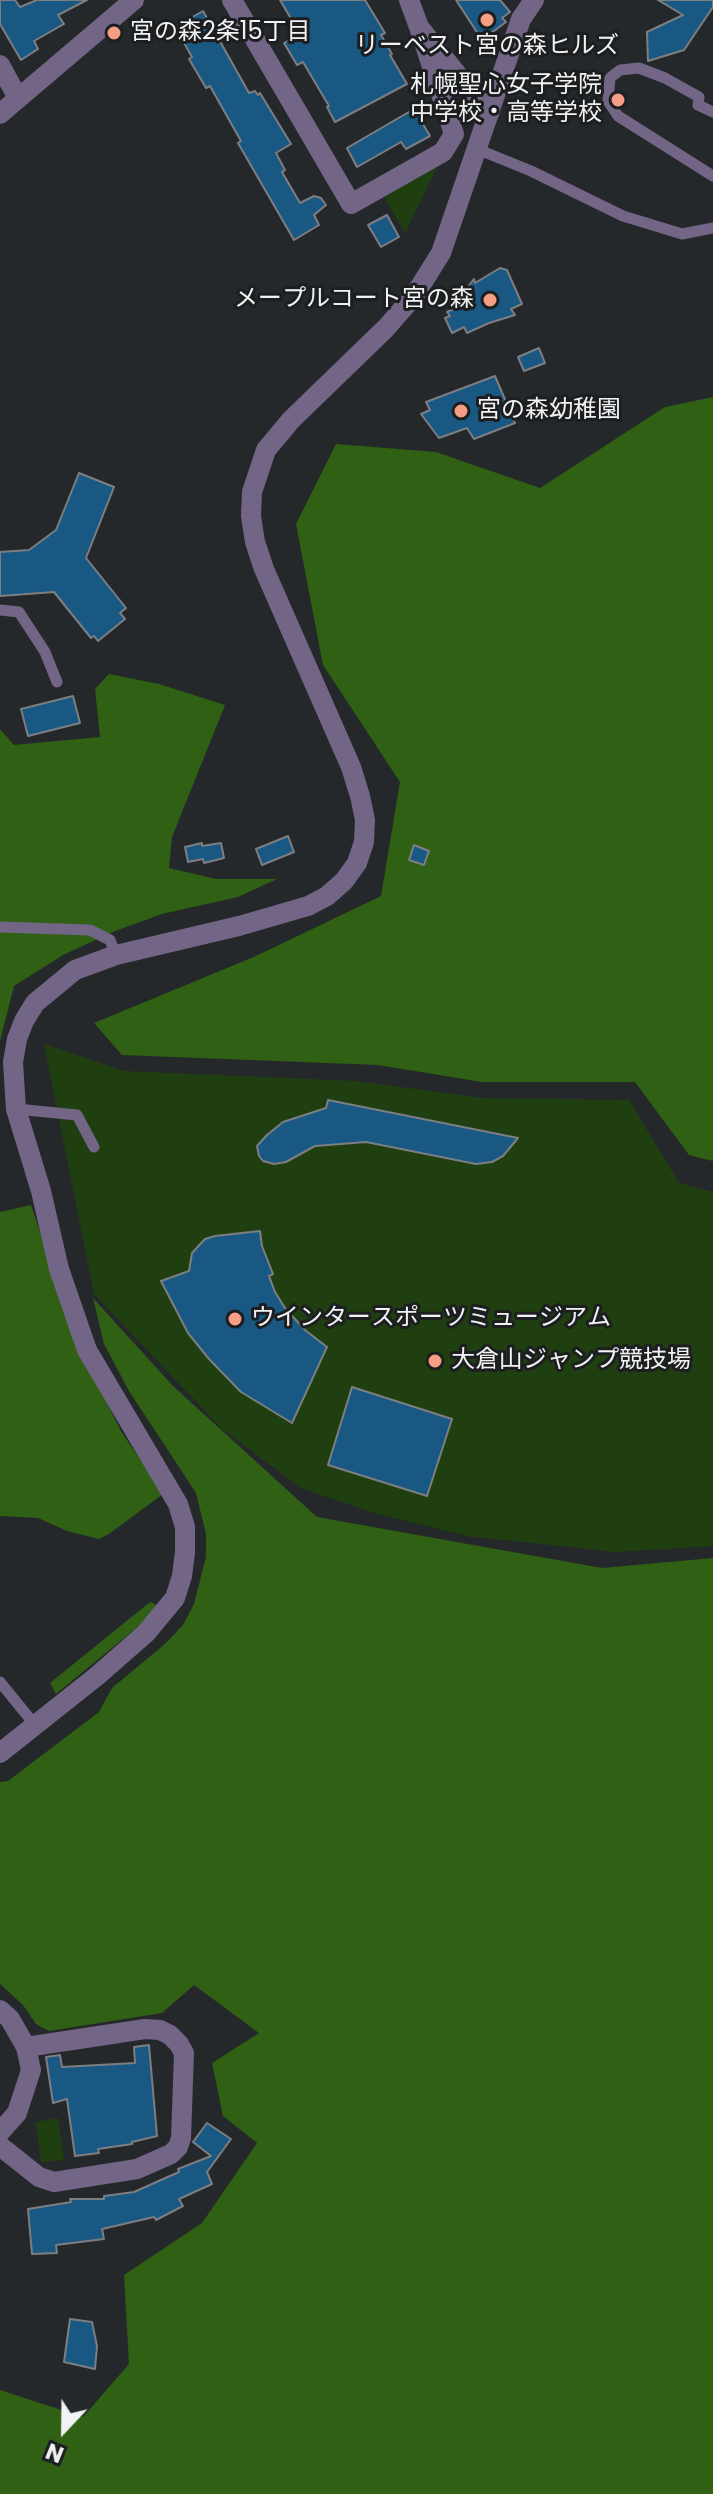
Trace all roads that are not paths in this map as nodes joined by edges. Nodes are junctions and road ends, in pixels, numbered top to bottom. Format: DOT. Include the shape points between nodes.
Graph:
graph roads {
  1 [pos="134,0"];
  2 [pos="232,0"];
  3 [pos="409,0"];
  4 [pos="534,0"];
  5 [pos="419,27"];
  6 [pos="0,65"];
  7 [pos="18,98"];
  8 [pos="713,112"];
  9 [pos="0,114"];
  10 [pos="489,114"];
  11 [pos="477,149"];
  12 [pos="713,176"];
  13 [pos="713,228"];
  14 [pos="0,610"];
  15 [pos="57,682"];
  16 [pos="0,927"];
  17 [pos="116,955"];
  18 [pos="16,1109"];
  19 [pos="94,1147"];
  20 [pos="0,1682"];
  21 [pos="35,1725"];
  22 [pos="0,1753"];
  23 [pos="0,2010"];
  24 [pos="26,2047"];
  25 [pos="0,2132"];
  26 [pos="0,2146"];
  1 -- 7 [label="street"];
  2 -- 5 [label="street" via="351,204 443,152 454,134"];
  3 -- 5 [label="street"];
  4 -- 10 [label="street" via="521,19"];
  5 -- 10 [label="street"];
  6 -- 7 [label="street"];
  7 -- 9 [label="street"];
  8 -- 12 [label="lane" via="698,105 699,97 639,68 620,70 610,78 608,101 618,116"];
  10 -- 11 [label="street"];
  11 -- 13 [label="lane" via="623,216 682,234"];
  11 -- 17 [label="street" via="441,253 414,296 266,450 252,492 255,542 264,569 360,796 365,820 357,863 336,888 308,906"];
  14 -- 15 [label="lane" via="19,612"];
  16 -- 17 [label="lane" via="90,930 110,940"];
  17 -- 18 [label="street" via="75,970 35,1003 24,1021 13,1062"];
  18 -- 19 [label="lane" via="77,1115"];
  18 -- 21 [label="street" via="87,1350 164,1478 185,1527 175,1598 146,1633"];
  20 -- 21 [label="lane"];
  21 -- 22 [label="street"];
  23 -- 24 [label="street"];
  24 -- 25 [label="street" via="31,2070 26,2093"];
  24 -- 26 [label="street" via="145,2029 170,2035 184,2053 181,2138 171,2154 137,2169 54,2182 39,2177"];
}
